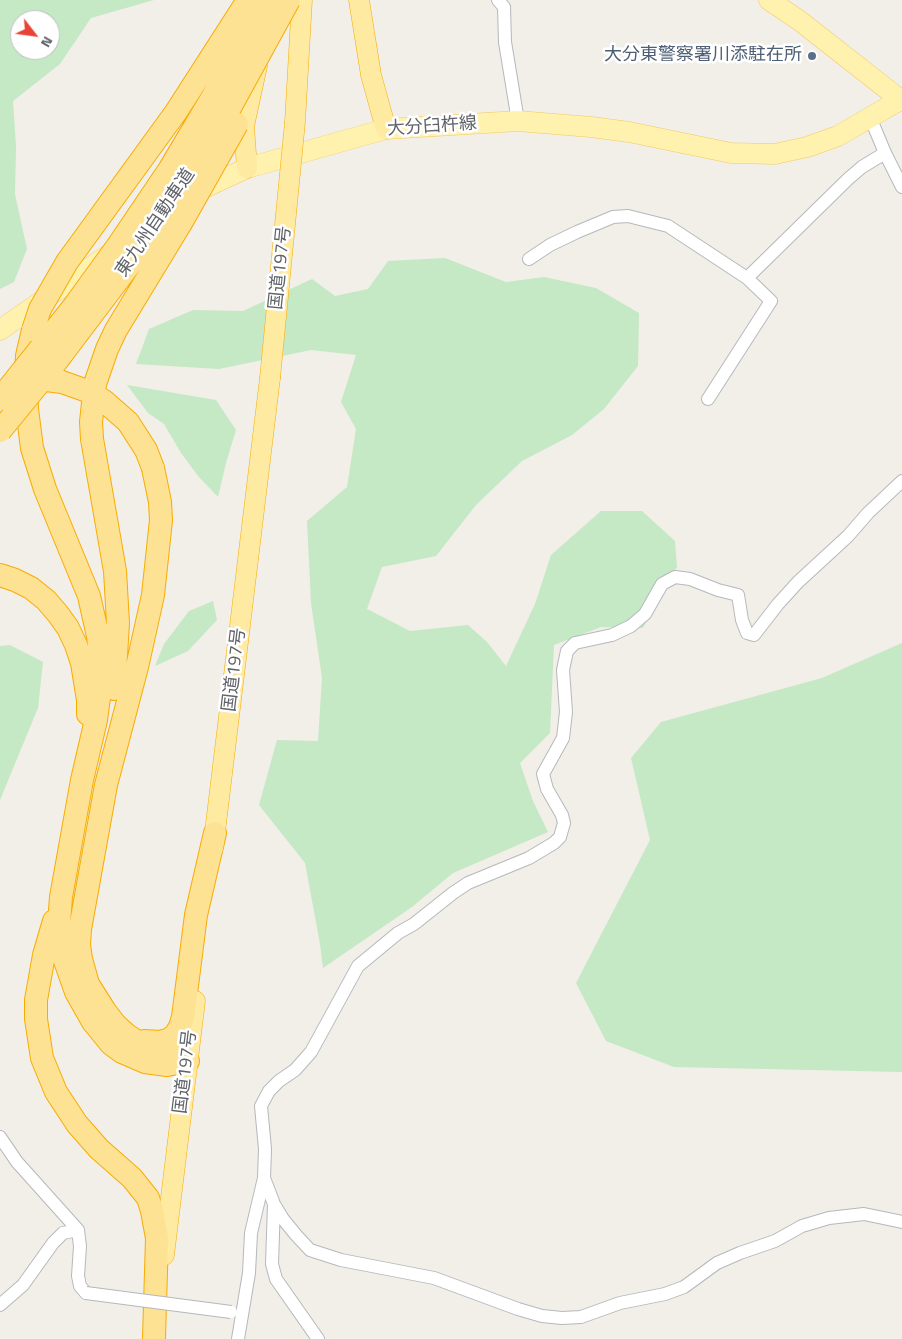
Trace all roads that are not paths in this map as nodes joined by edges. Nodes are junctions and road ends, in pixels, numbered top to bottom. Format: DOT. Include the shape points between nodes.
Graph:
graph roads {
  1 [pos="248,0"];
  2 [pos="266,0"];
  3 [pos="271,0"];
  4 [pos="289,0"];
  5 [pos="293,0"];
  6 [pos="302,0"];
  7 [pos="359,0"];
  8 [pos="498,0"];
  9 [pos="769,0"];
  10 [pos="901,99"];
  11 [pos="870,117"];
  12 [pos="518,121"];
  13 [pos="386,129"];
  14 [pos="885,153"];
  15 [pos="248,168"];
  16 [pos="902,187"];
  17 [pos="529,259"];
  18 [pos="747,278"];
  19 [pos="0,330"];
  20 [pos="0,382"];
  21 [pos="0,399"];
  22 [pos="708,399"];
  23 [pos="0,431"];
  24 [pos="902,481"];
  25 [pos="0,575"];
  26 [pos="82,780"];
  27 [pos="106,785"];
  28 [pos="215,833"];
  29 [pos="61,897"];
  30 [pos="127,1035"];
  31 [pos="188,1061"];
  32 [pos="0,1137"];
  33 [pos="264,1178"];
  34 [pos="274,1204"];
  35 [pos="902,1222"];
  36 [pos="78,1230"];
  37 [pos="0,1305"];
  38 [pos="237,1313"];
  39 [pos="154,1339"];
  40 [pos="238,1339"];
  41 [pos="318,1339"];
  1 -- 26 [label="highway, bridge" via="176,112 67,262 48,294 33,330 27,356 26,409 32,448 45,489 89,596 101,654 100,695"];
  2 -- 21 [label="highway, 東九州自動車道, bridge" via="213,96 119,244"];
  3 -- 15 [label="highway" via="244,126"];
  4 -- 23 [label="highway, 東九州自動車道, bridge" via="231,106 137,255"];
  5 -- 27 [label="highway, bridge" via="239,121 116,330 95,384 92,439 118,597"];
  6 -- 28 [label="highway, 国道197号, bridge" via="295,122 270,378"];
  7 -- 13 [label="highway" via="371,75"];
  8 -- 12 [label="street" via="504,7 505,42"];
  9 -- 10 [label="main road"];
  10 -- 11 [label="main road, 大分臼杵線"];
  11 -- 12 [label="main road, 大分臼杵線" via="821,143 790,152 760,154 731,153 610,129"];
  11 -- 14 [label="street"];
  12 -- 13 [label="main road, 大分臼杵線"];
  13 -- 15 [label="main road, 大分臼杵線"];
  14 -- 16 [label="street"];
  14 -- 18 [label="street" via="848,179"];
  15 -- 19 [label="main road, 大分臼杵線" via="204,188"];
  17 -- 18 [label="street" via="577,232 613,217 628,216 668,226"];
  18 -- 22 [label="street" via="771,301"];
  20 -- 27 [label="highway, bridge" via="48,380 90,392 128,422 153,468 161,520 153,595"];
  24 -- 33 [label="street" via="798,582 754,635 747,634 738,595 675,577 662,584 645,614 631,626 612,635 575,642 567,651 563,670 566,712 563,738 544,774 547,789 562,815 564,823 560,837 529,858 468,882 358,966 311,1052 269,1091 261,1106"];
  25 -- 26 [label="highway" via="31,588 46,600 76,644 88,700"];
  26 -- 29 [label="highway"];
  27 -- 30 [label="highway" via="79,946 92,990 105,1012"];
  28 -- 30 [label="highway" via="196,915 184,1018 175,1035 168,1040 150,1043"];
  28 -- 31 [label="highway, 国道197号"];
  29 -- 31 [label="highway" via="59,923 69,976 102,1034 122,1052 145,1062 167,1065"];
  29 -- 39 [label="highway" via="44,955 36,1000 42,1058 56,1092 77,1124 148,1198 157,1238"];
  30 -- 31 [label="highway" via="139,1043"];
  31 -- 39 [label="highway, 国道197号"];
  32 -- 36 [label="street" via="17,1162"];
  33 -- 34 [label="street"];
  33 -- 38 [label="street" via="251,1233 249,1273"];
  34 -- 35 [label="street" via="310,1250 372,1268 434,1278 518,1309 562,1318 581,1317 620,1303 684,1287 717,1263 775,1241 802,1226 829,1218 864,1214"];
  34 -- 41 [label="street" via="272,1264 276,1279"];
  36 -- 37 [label="street" via="63,1233 23,1286"];
  36 -- 38 [label="street, bridge" via="78,1276 86,1293"];
  38 -- 40 [label="street"];
}
